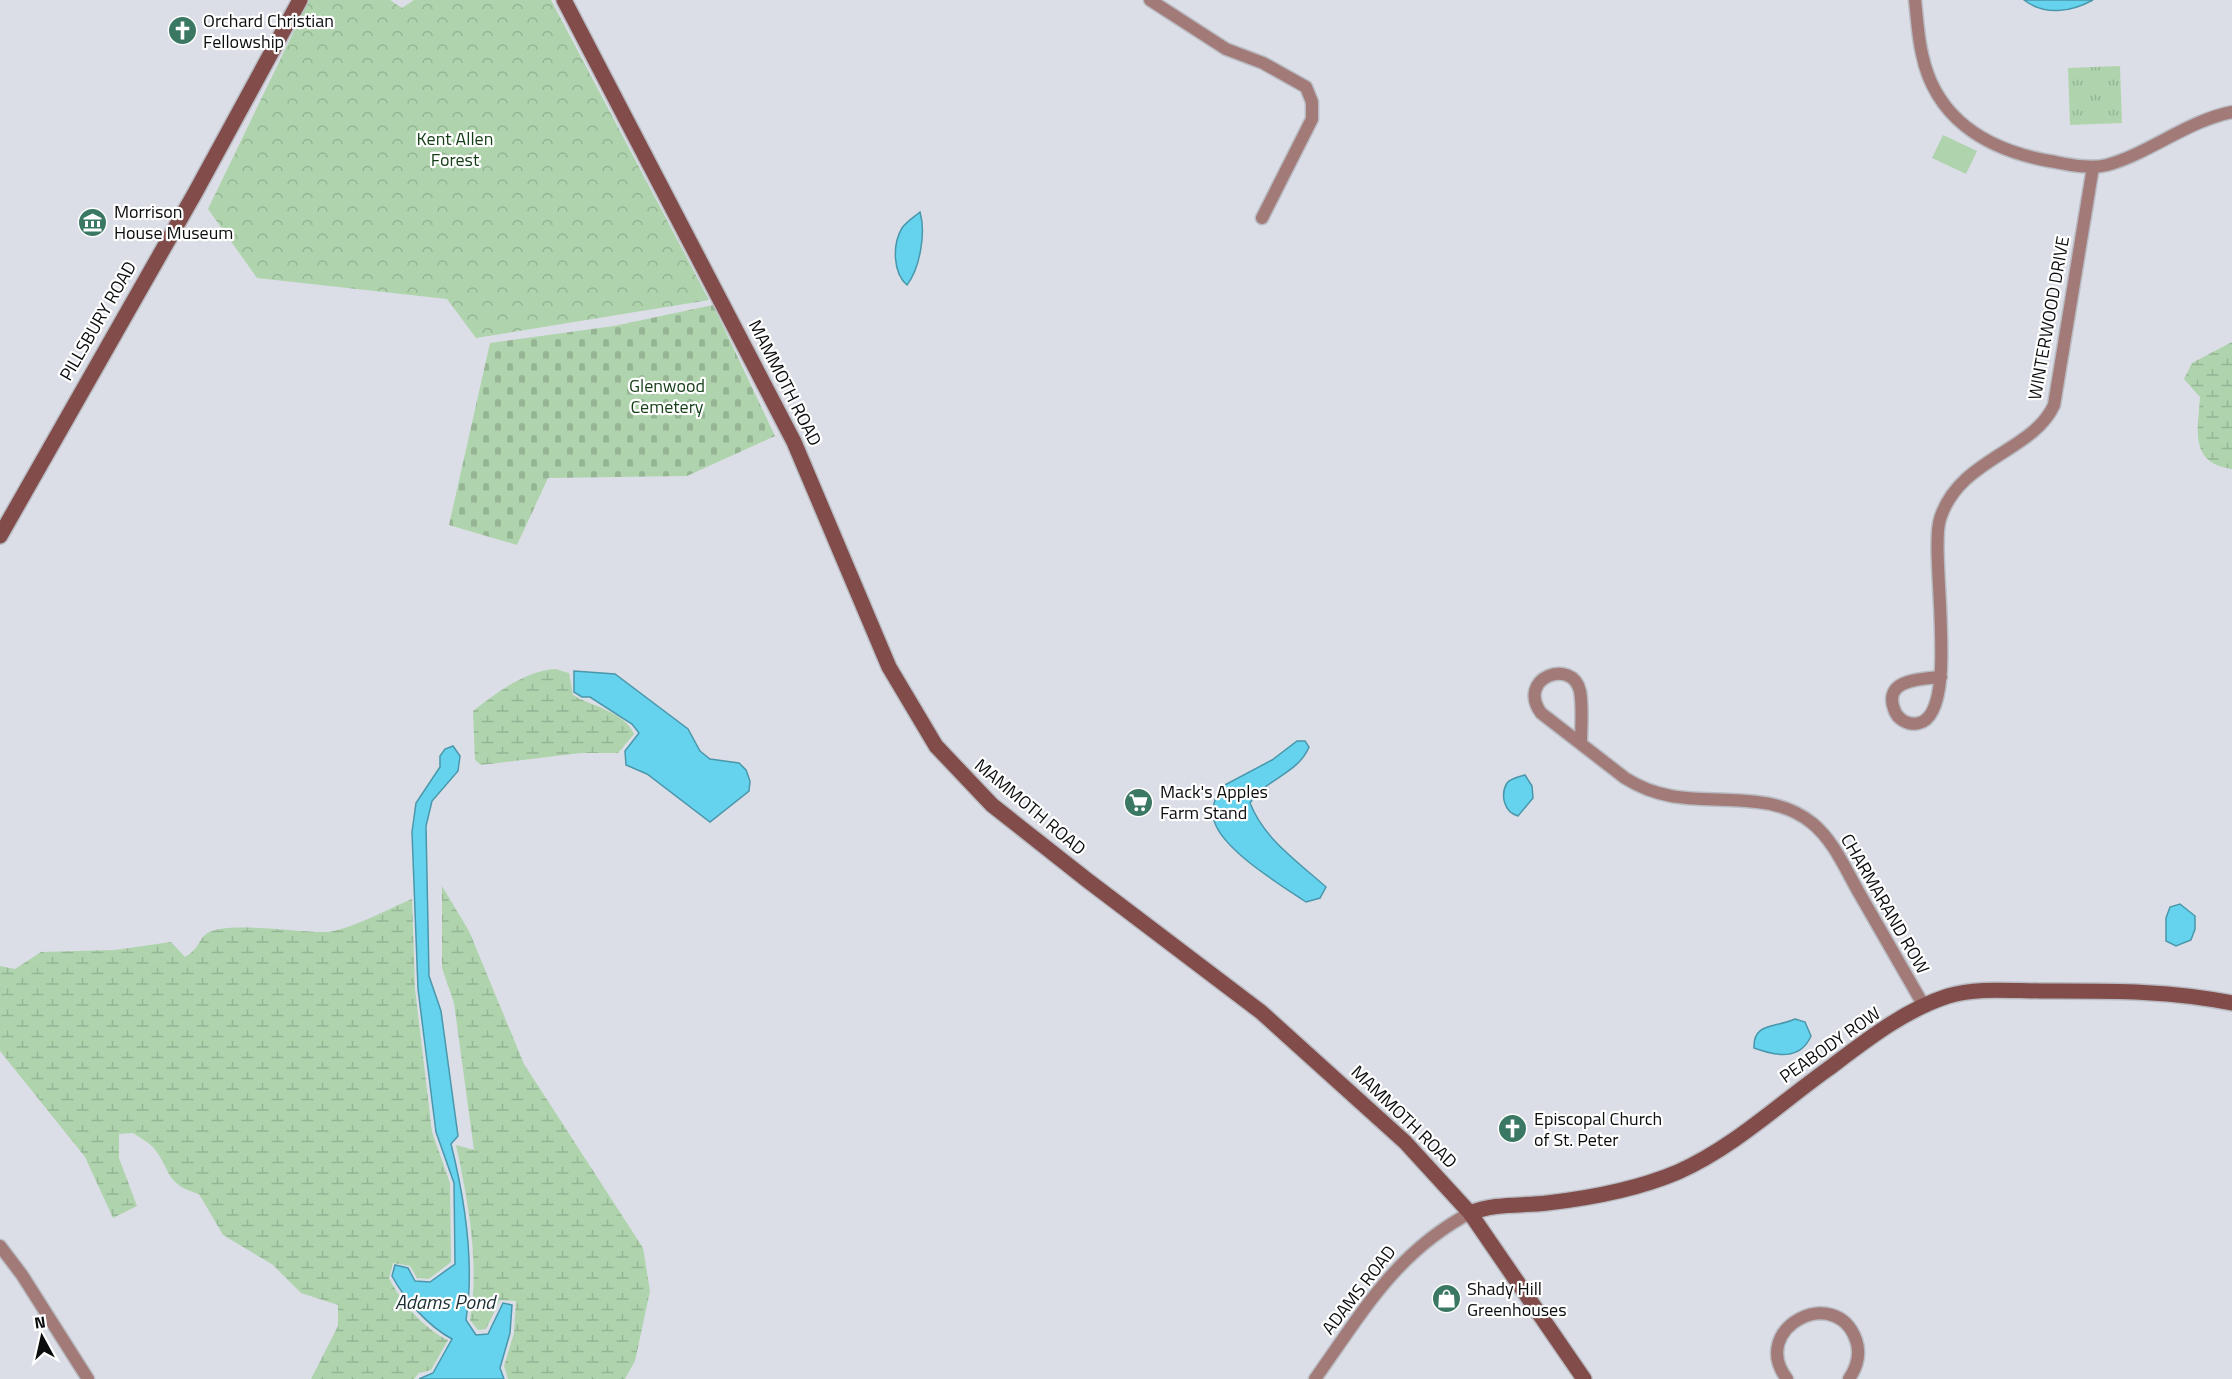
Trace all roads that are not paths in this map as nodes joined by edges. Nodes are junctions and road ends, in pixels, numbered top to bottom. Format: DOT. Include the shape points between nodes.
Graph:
graph roads {
  1 [pos="300,0"];
  2 [pos="564,0"];
  3 [pos="1149,0"];
  4 [pos="1915,0"];
  5 [pos="2232,112"];
  6 [pos="2093,167"];
  7 [pos="1262,218"];
  8 [pos="0,536"];
  9 [pos="1941,678"];
  10 [pos="1581,743"];
  11 [pos="2232,1003"];
  12 [pos="1924,1006"];
  13 [pos="1470,1213"];
  14 [pos="0,1246"];
  15 [pos="88,1379"];
  16 [pos="1315,1379"];
  17 [pos="1584,1379"];
  18 [pos="1787,1379"];
  19 [pos="1849,1379"];
  1 -- 8 [label="main road, PILLSBURY ROAD" via="195,194"];
  2 -- 13 [label="main road, MAMMOTH ROAD" via="794,442 889,667 936,746 992,805 1204,966 1298,1043 1420,1157"];
  3 -- 7 [label="street" via="1226,49 1263,63 1306,87 1312,102 1312,119"];
  4 -- 6 [label="street" via="1922,54 1930,80 1940,101 1960,123 2003,150"];
  5 -- 6 [label="street" via="2115,162"];
  6 -- 9 [label="street, WINTERWOOD DRIVE" via="2050,413 2023,438 1965,479 1949,498 1939,521"];
  9 -- 9 [label="street, WINTERWOOD DRIVE" via="1935,709 1928,719 1913,724 1899,718 1893,697 1900,685"];
  10 -- 10 [label="street, CHARMARAND ROW" via="1537,706 1537,685 1548,675 1564,674 1576,683"];
  10 -- 12 [label="street, CHARMARAND ROW" via="1648,791 1676,798 1771,804 1793,810 1813,824 1836,853"];
  11 -- 12 [label="main road, PEABODY ROW" via="2142,991 1995,990 1948,996"];
  12 -- 13 [label="main road, PEABODY ROW" via="1867,1040 1735,1138 1679,1172 1596,1195 1494,1206"];
  13 -- 16 [label="street, ADAMS ROAD" via="1426,1241 1396,1267"];
  13 -- 17 [label="main road, MAMMOTH ROAD"];
  14 -- 15 [label="street"];
  18 -- 19 [label="street" via="1779,1362 1780,1340 1794,1321 1815,1313 1838,1318 1854,1335 1858,1359"];
}
